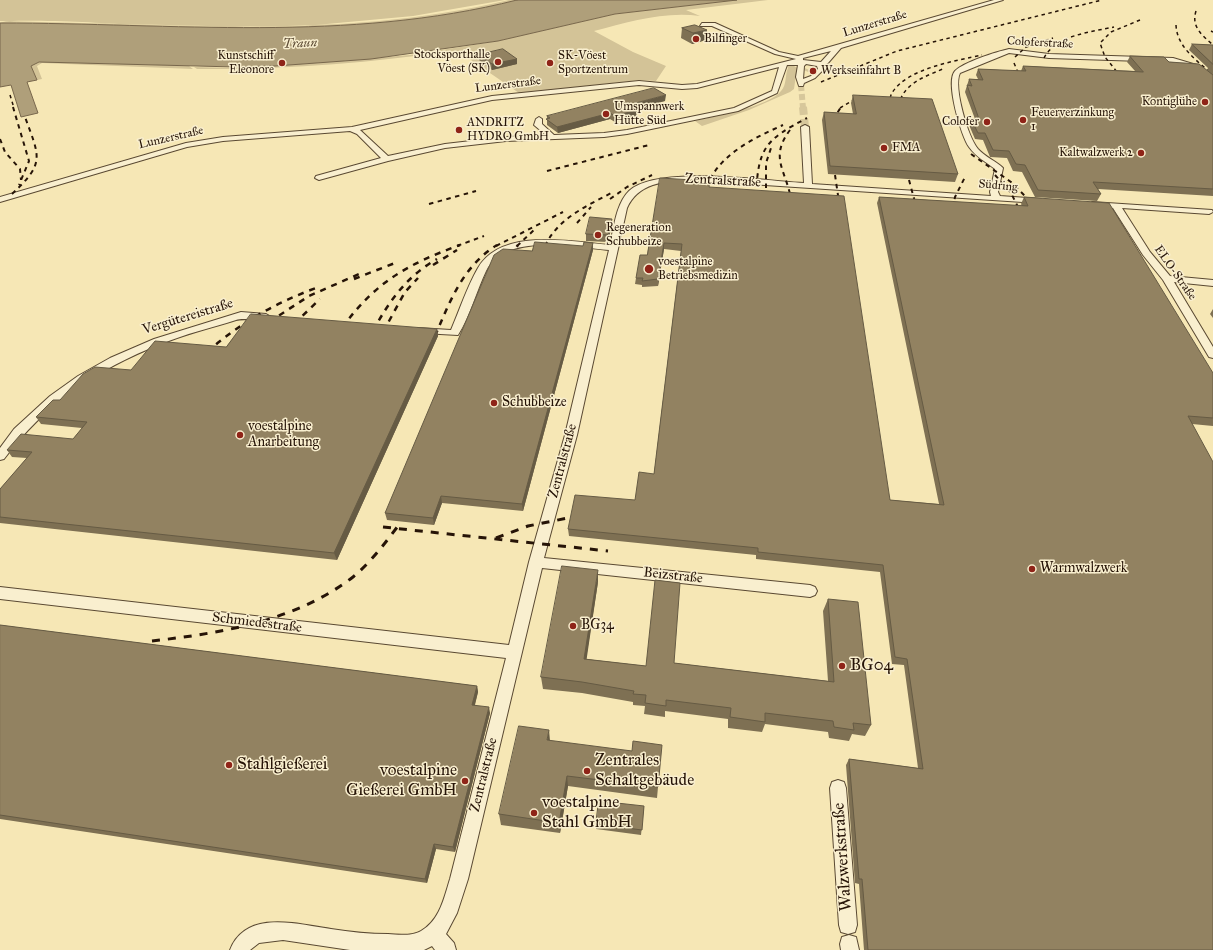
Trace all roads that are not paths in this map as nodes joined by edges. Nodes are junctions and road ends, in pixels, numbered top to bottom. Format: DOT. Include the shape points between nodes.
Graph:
graph roads {
  1 [pos="975,0"];
  2 [pos="1000,0"];
  3 [pos="987,4"];
  4 [pos="702,25"];
  5 [pos="839,47"];
  6 [pos="812,54"];
  7 [pos="799,62"];
  8 [pos="820,66"];
  9 [pos="1213,81"];
  10 [pos="539,119"];
  11 [pos="805,127"];
  12 [pos="354,129"];
  13 [pos="552,137"];
  14 [pos="386,159"];
  15 [pos="319,178"];
  16 [pos="808,186"];
  17 [pos="996,198"];
  18 [pos="0,200"];
  19 [pos="1046,201"];
  20 [pos="1085,204"];
  21 [pos="1116,206"];
  22 [pos="1209,212"];
  23 [pos="614,248"];
  24 [pos="1167,279"];
  25 [pos="1213,283"];
  26 [pos="274,318"];
  27 [pos="414,330"];
  28 [pos="1213,355"];
  29 [pos="0,456"];
  30 [pos="536,562"];
  31 [pos="810,591"];
  32 [pos="0,593"];
  33 [pos="513,652"];
  34 [pos="838,788"];
  35 [pos="848,925"];
  36 [pos="433,934"];
  37 [pos="244,944"];
  38 [pos="447,950"];
  1 -- 3 [label="street"];
  2 -- 3 [label="street, Lunzerstraße"];
  3 -- 5 [label="street, Lunzerstraße"];
  4 -- 7 [label="street, Lunzerstraße" via="713,24"];
  5 -- 6 [label="street, Lunzerstraße"];
  5 -- 8 [label="street, Lunzerstraße"];
  6 -- 7 [label="street, Lunzerstraße"];
  6 -- 8 [label="street, Lunzerstraße" via="820,55"];
  7 -- 8 [label="street, Lunzerstraße"];
  7 -- 8 [label="street" via="802,81"];
  7 -- 12 [label="street, Lunzerstraße" via="697,86 674,87 639,83 484,99"];
  7 -- 13 [label="street" via="783,66 779,86 775,92 736,110 614,134"];
  9 -- 17 [label="street, Coloferstraße" via="1198,67 1172,60 1049,56 1009,51 981,60 957,72 954,78 957,104 971,145 977,153 999,168 994,192"];
  10 -- 13 [label="street" via="540,128"];
  11 -- 16 [label="street"];
  12 -- 14 [label="street"];
  12 -- 18 [label="street, Lunzerstraße" via="223,139 186,145"];
  13 -- 14 [label="street" via="466,143"];
  14 -- 15 [label="street"];
  16 -- 17 [label="street, Südring"];
  16 -- 23 [label="street, Zentralstraße" via="689,178 655,181 635,190 627,198"];
  17 -- 19 [label="street, Südring"];
  20 -- 21 [label="street"];
  21 -- 22 [label="street"];
  21 -- 24 [label="street, ELO-Straße" via="1146,253"];
  23 -- 27 [label="street" via="537,242 506,248 488,259 482,268 454,333"];
  23 -- 30 [label="street, Zentralstraße" via="571,435"];
  24 -- 25 [label="street"];
  24 -- 28 [label="street, ELO-Straße"];
  26 -- 29 [label="street, Vergütereistraße" via="241,315 158,341 114,360 82,378 54,399 18,432"];
  30 -- 31 [label="street, Beizstraße"];
  30 -- 33 [label="street, Zentralstraße"];
  32 -- 33 [label="street, Schmiedestraße"];
  33 -- 36 [label="street, Zentralstraße" via="459,879 443,922"];
  34 -- 35 [label="street, Walzwerkstraße"];
  36 -- 37 [label="street" via="422,942 410,945 383,946 283,931 257,933"];
  36 -- 38 [label="street"];
}
